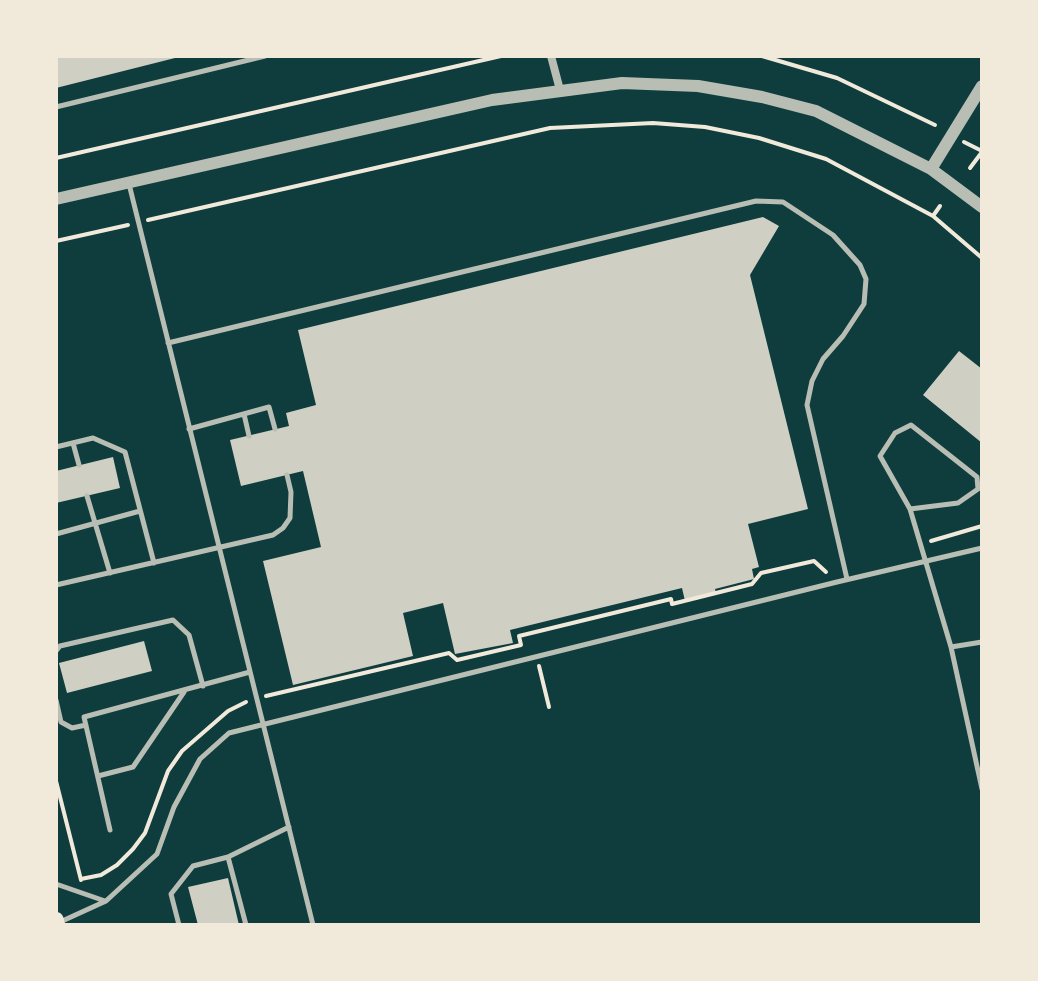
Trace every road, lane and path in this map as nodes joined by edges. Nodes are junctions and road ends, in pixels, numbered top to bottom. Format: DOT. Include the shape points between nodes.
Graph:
graph roads {
  1 [pos="265,56"];
  2 [pos="501,56"];
  3 [pos="551,56"];
  4 [pos="762,56"];
  5 [pos="982,86"];
  6 [pos="560,90"];
  7 [pos="56,107"];
  8 [pos="935,125"];
  9 [pos="962,141"];
  10 [pos="982,152"];
  11 [pos="56,158"];
  12 [pos="970,168"];
  13 [pos="931,169"];
  14 [pos="129,183"];
  15 [pos="56,199"];
  16 [pos="940,206"];
  17 [pos="982,207"];
  18 [pos="933,216"];
  19 [pos="138,222"];
  20 [pos="56,241"];
  21 [pos="982,258"];
  22 [pos="168,343"];
  23 [pos="244,414"];
  24 [pos="189,429"];
  25 [pos="275,429"];
  26 [pos="249,436"];
  27 [pos="73,443"];
  28 [pos="56,447"];
  29 [pos="79,465"];
  30 [pos="287,475"];
  31 [pos="87,496"];
  32 [pos="910,509"];
  33 [pos="140,511"];
  34 [pos="95,524"];
  35 [pos="982,526"];
  36 [pos="56,534"];
  37 [pos="919,545"];
  38 [pos="982,548"];
  39 [pos="219,549"];
  40 [pos="154,563"];
  41 [pos="925,563"];
  42 [pos="110,573"];
  43 [pos="847,579"];
  44 [pos="56,585"];
  45 [pos="982,642"];
  46 [pos="951,647"];
  47 [pos="56,651"];
  48 [pos="250,672"];
  49 [pos="203,686"];
  50 [pos="185,691"];
  51 [pos="56,700"];
  52 [pos="263,724"];
  53 [pos="86,725"];
  54 [pos="98,776"];
  55 [pos="56,781"];
  56 [pos="982,789"];
  57 [pos="289,827"];
  58 [pos="110,830"];
  59 [pos="228,857"];
  60 [pos="56,884"];
  61 [pos="85,894"];
  62 [pos="106,901"];
  63 [pos="56,923"];
  64 [pos="179,925"];
  65 [pos="246,925"];
  66 [pos="313,925"];
  1 -- 7 [label="lane"];
  2 -- 11 [label="path"];
  3 -- 6 [label="street"];
  4 -- 8 [label="path" via="837,78"];
  5 -- 13 [label="street"];
  6 -- 13 [label="street" via="622,83 698,86 762,97 816,111"];
  6 -- 14 [label="street" via="492,100"];
  9 -- 10 [label="path"];
  10 -- 12 [label="path"];
  13 -- 17 [label="street"];
  14 -- 15 [label="street"];
  14 -- 19 [label="lane"];
  16 -- 18 [label="path"];
  18 -- 19 [label="path" via="826,159 759,138 653,123 550,128"];
  18 -- 21 [label="path"];
  19 -- 20 [label="path"];
  19 -- 22 [label="lane"];
  22 -- 24 [label="lane"];
  22 -- 43 [label="lane" via="756,201 783,202 833,235 866,279 864,304 823,359 807,405"];
  23 -- 24 [label="lane"];
  23 -- 25 [label="lane" via="269,407"];
  23 -- 26 [label="lane"];
  24 -- 39 [label="lane"];
  27 -- 28 [label="lane"];
  27 -- 29 [label="lane"];
  27 -- 33 [label="lane" via="93,438 125,452"];
  30 -- 39 [label="lane" via="291,507 283,528"];
  31 -- 34 [label="lane"];
  32 -- 32 [label="lane" via="958,503 978,489 977,477 911,425 895,433 880,456"];
  32 -- 37 [label="lane"];
  33 -- 34 [label="lane"];
  33 -- 40 [label="lane"];
  34 -- 36 [label="lane"];
  34 -- 42 [label="lane"];
  35 -- 37 [label="path"];
  37 -- 41 [label="lane"];
  38 -- 41 [label="lane"];
  39 -- 40 [label="lane"];
  39 -- 48 [label="lane"];
  40 -- 42 [label="lane"];
  41 -- 43 [label="lane"];
  41 -- 46 [label="lane"];
  42 -- 44 [label="lane"];
  43 -- 52 [label="lane"];
  45 -- 46 [label="lane"];
  46 -- 56 [label="lane"];
  47 -- 49 [label="lane" via="173,620 189,635"];
  48 -- 49 [label="lane"];
  48 -- 52 [label="lane"];
  49 -- 50 [label="lane"];
  50 -- 53 [label="lane" via="84,717"];
  50 -- 54 [label="lane" via="133,767"];
  51 -- 53 [label="lane" via="61,722 72,728"];
  52 -- 57 [label="lane"];
  52 -- 62 [label="lane" via="229,733 200,759 157,854"];
  53 -- 54 [label="lane"];
  54 -- 58 [label="lane"];
  55 -- 61 [label="path"];
  57 -- 59 [label="lane"];
  57 -- 66 [label="lane"];
  59 -- 64 [label="lane" via="193,866 171,894"];
  59 -- 65 [label="lane"];
  60 -- 61 [label="lane"];
  61 -- 62 [label="lane"];
  62 -- 63 [label="lane"];
}
